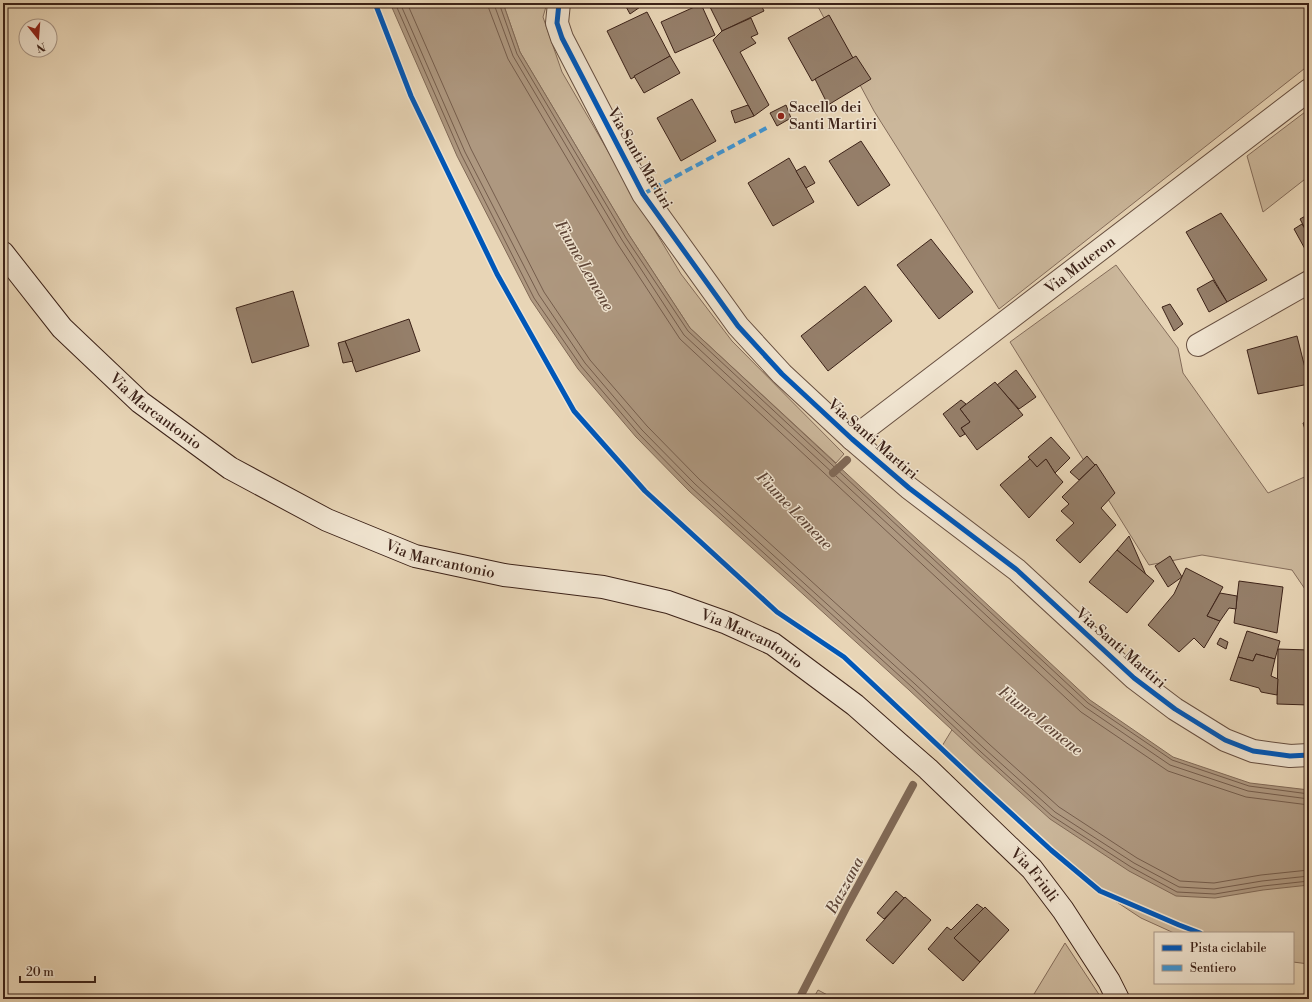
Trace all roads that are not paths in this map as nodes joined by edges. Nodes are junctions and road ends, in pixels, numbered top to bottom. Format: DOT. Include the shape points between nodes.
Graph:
graph roads {
  1 [pos="559,3"];
  2 [pos="1309,90"];
  3 [pos="3,253"];
  4 [pos="1309,282"];
  5 [pos="1198,345"];
  6 [pos="852,439"];
  7 [pos="1309,755"];
  8 [pos="928,769"];
  9 [pos="1118,999"];
  1 -- 6 [label="street, Via Santi Martiri" via="557,23 562,38 643,194 738,326 782,374"];
  2 -- 6 [label="street, Via Muteron"];
  3 -- 8 [label="street, Via Marcantonio" via="62,328 140,402 230,468 327,520 415,556 504,574 603,587 668,602 727,623 773,644 821,678 856,705"];
  4 -- 5 [label="street"];
  6 -- 7 [label="street, Via Santi Martiri" via="909,488 1017,570 1134,678 1175,709 1225,740 1253,751 1290,756"];
  8 -- 9 [label="street, Via Friuli" via="1032,869 1063,910"];
}
